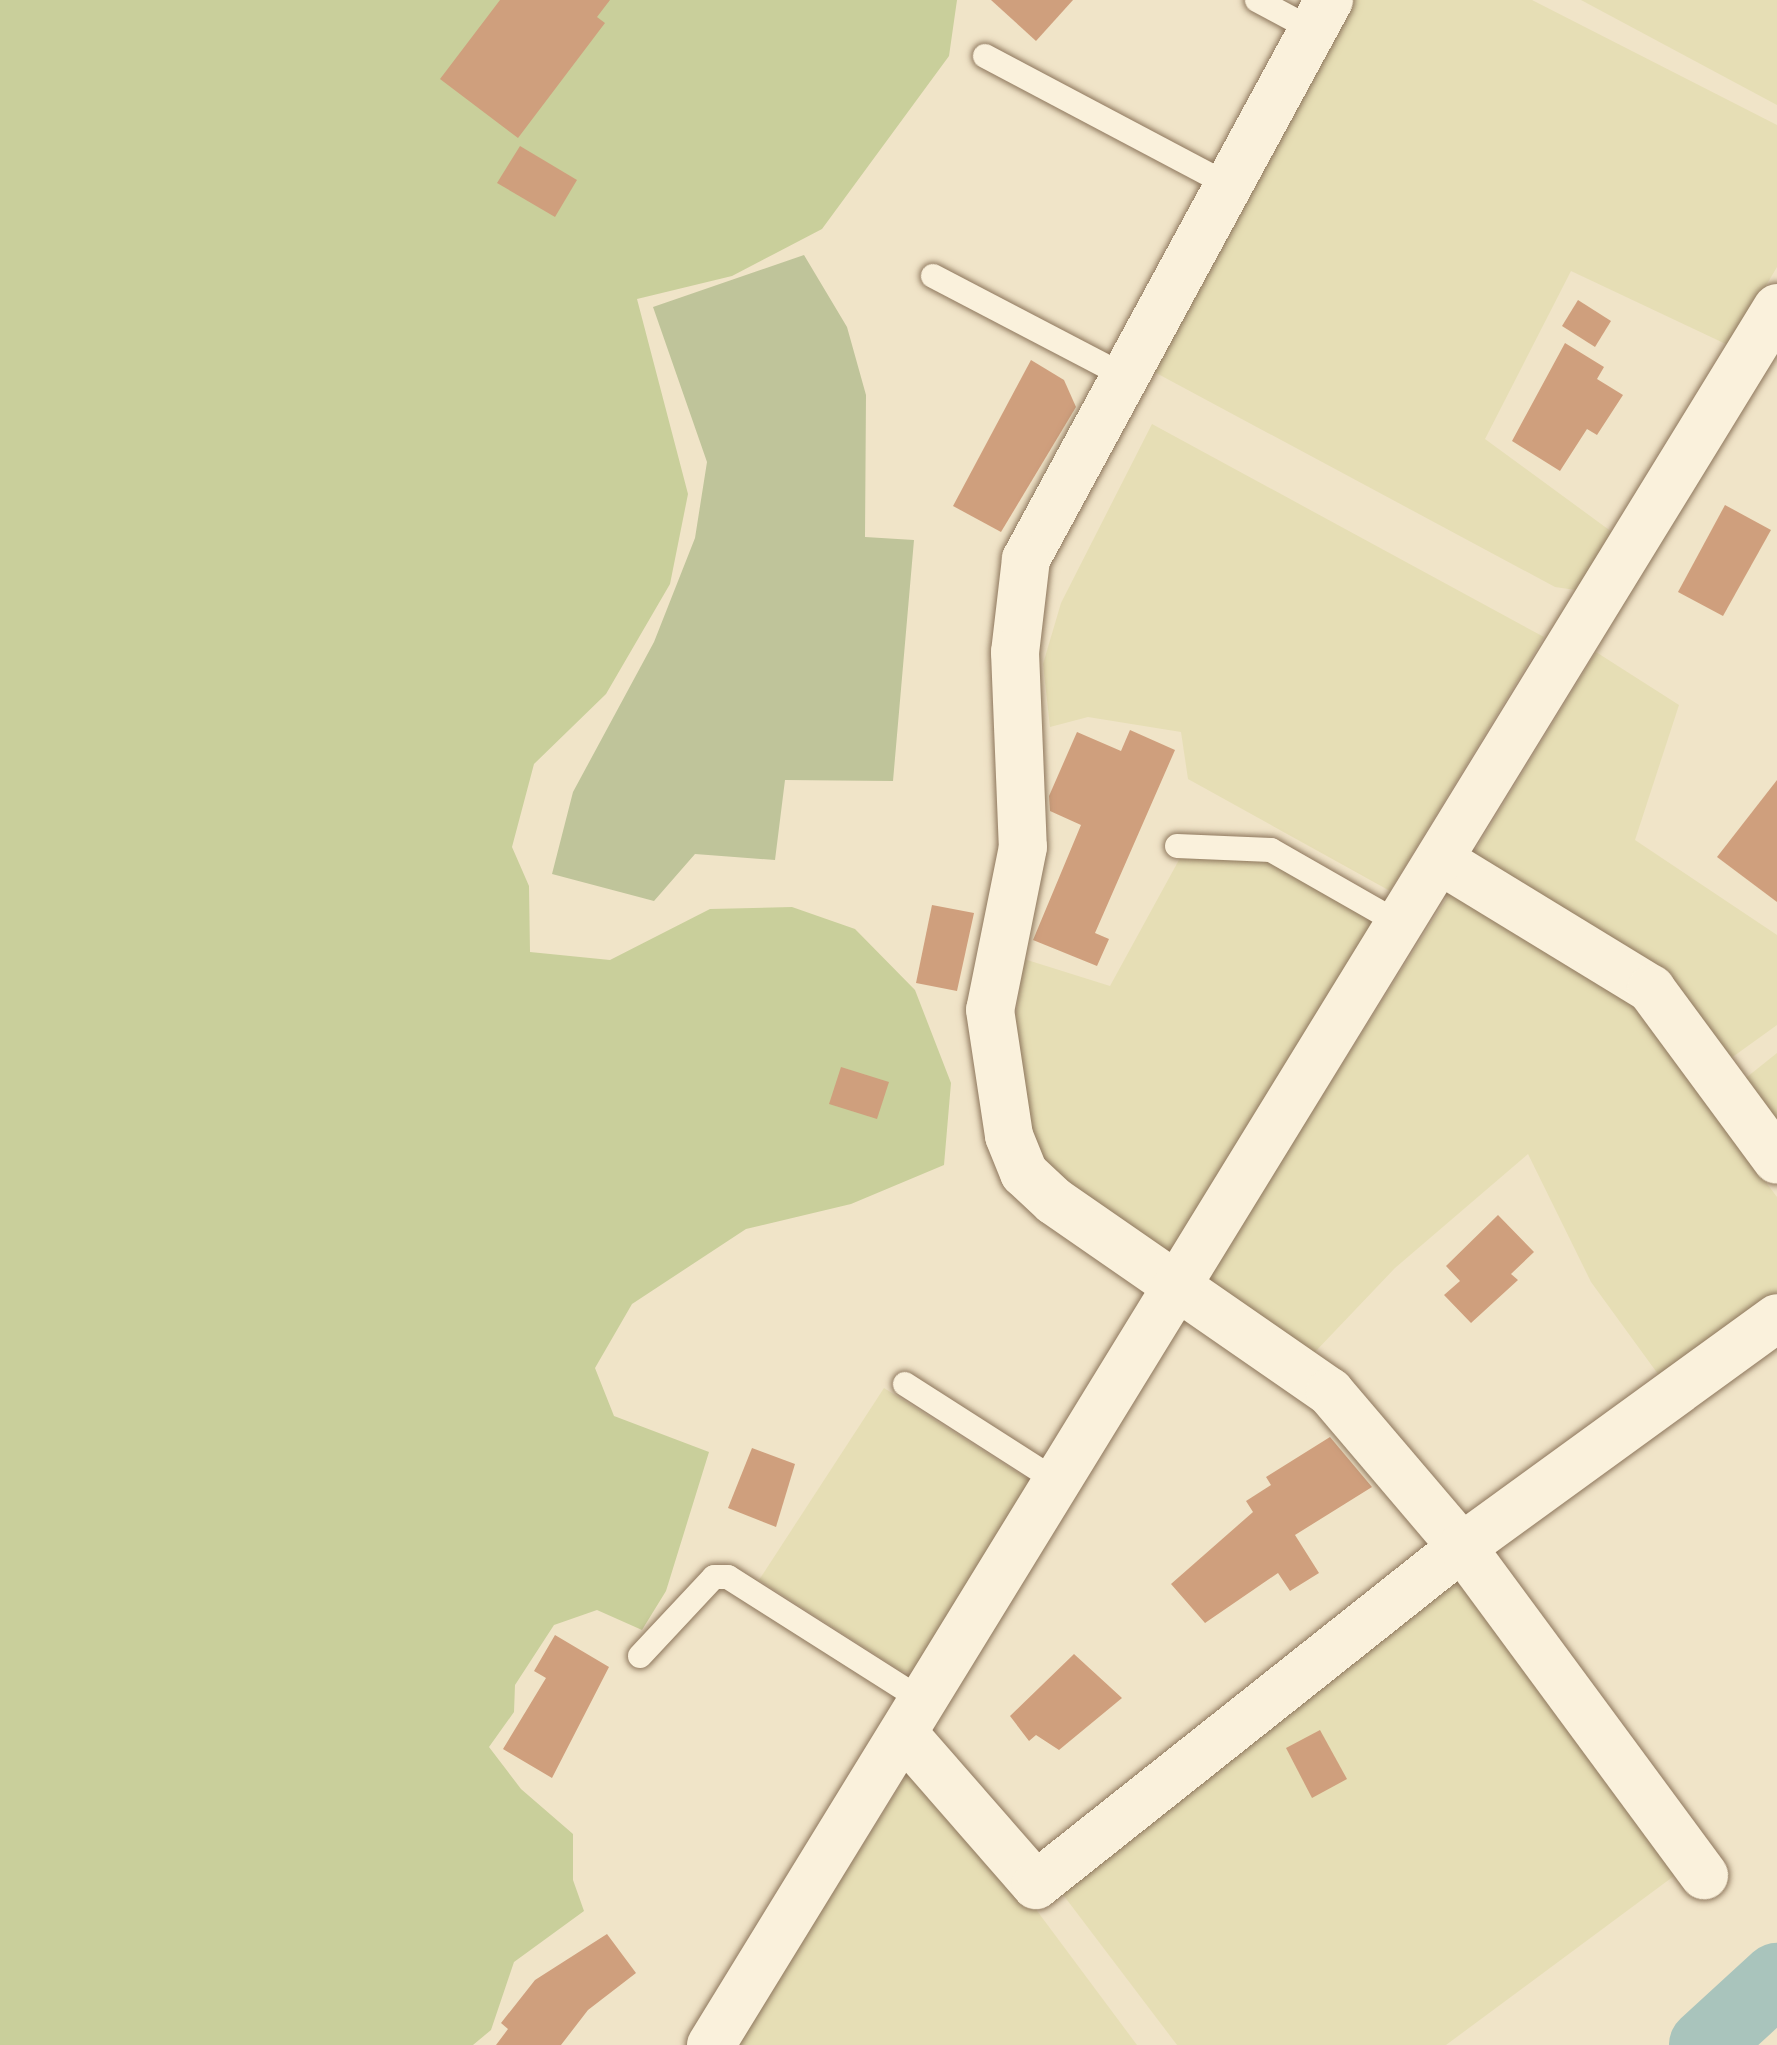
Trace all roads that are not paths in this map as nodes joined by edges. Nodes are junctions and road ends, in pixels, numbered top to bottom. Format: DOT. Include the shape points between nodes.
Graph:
graph roads {
  1 [pos="1257,0"];
  2 [pos="1321,15"];
  3 [pos="985,56"];
  4 [pos="1229,184"];
  5 [pos="933,276"];
  6 [pos="1777,308"];
  7 [pos="1128,378"];
  8 [pos="1177,846"];
  9 [pos="1443,862"];
  10 [pos="1404,926"];
  11 [pos="1777,1160"];
  12 [pos="1179,1282"];
  13 [pos="1777,1318"];
  14 [pos="905,1384"];
  15 [pos="1058,1482"];
  16 [pos="1462,1547"];
  17 [pos="640,1656"];
  18 [pos="915,1719"];
  19 [pos="1704,1875"];
  20 [pos="711,2045"];
  1 -- 2 [label="lane"];
  2 -- 4 [label="street"];
  3 -- 4 [label="lane"];
  4 -- 7 [label="street"];
  5 -- 7 [label="lane"];
  6 -- 9 [label="street"];
  7 -- 12 [label="street" via="1026,559 1015,652 1023,847 991,1010 1010,1136 1024,1174"];
  8 -- 10 [label="lane" via="1270,850"];
  9 -- 10 [label="street"];
  9 -- 11 [label="street" via="1651,989"];
  10 -- 12 [label="street"];
  12 -- 15 [label="street"];
  12 -- 16 [label="street" via="1330,1392"];
  13 -- 16 [label="street"];
  14 -- 15 [label="lane"];
  15 -- 18 [label="street"];
  16 -- 18 [label="street" via="1036,1885"];
  16 -- 19 [label="street"];
  17 -- 18 [label="lane" via="714,1577 728,1577"];
  18 -- 20 [label="street"];
}
